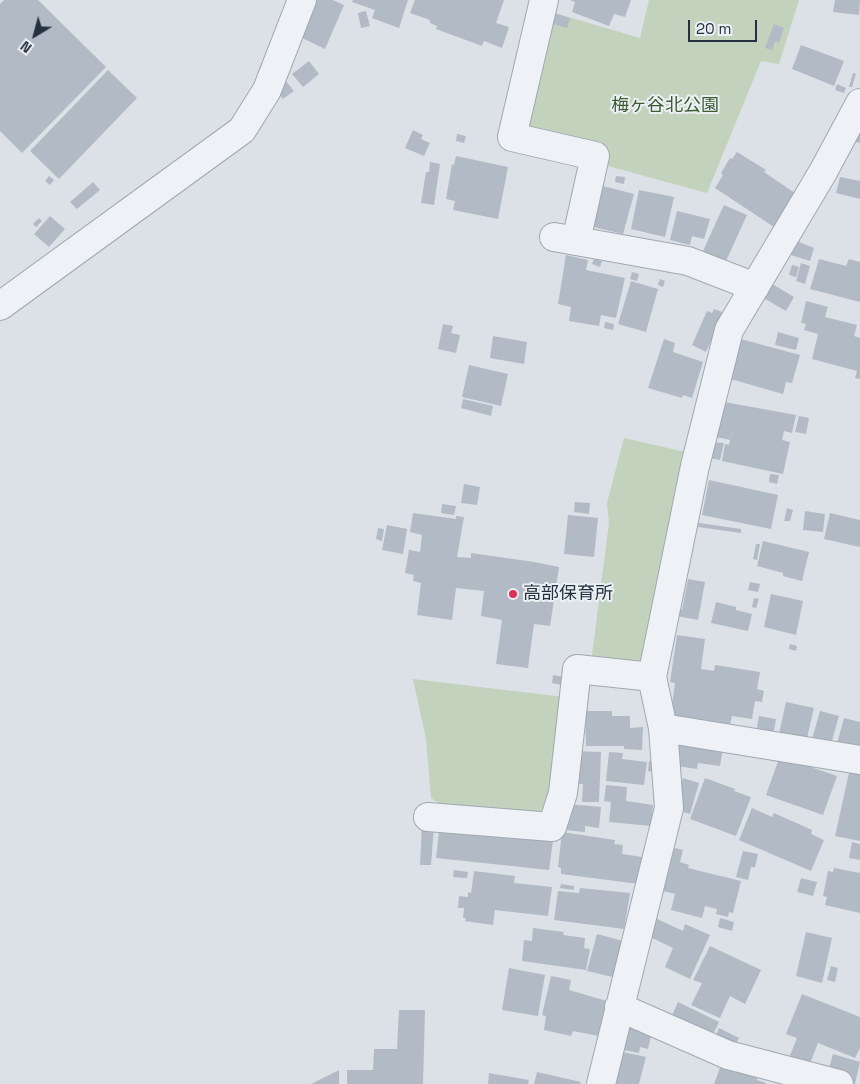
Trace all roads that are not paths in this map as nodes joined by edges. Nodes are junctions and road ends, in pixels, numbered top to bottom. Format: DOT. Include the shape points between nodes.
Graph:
graph roads {
  1 [pos="302,0"];
  2 [pos="544,0"];
  3 [pos="860,103"];
  4 [pos="755,287"];
  5 [pos="0,306"];
  6 [pos="652,677"];
  7 [pos="663,728"];
  8 [pos="860,760"];
  9 [pos="428,817"];
  10 [pos="619,1008"];
  11 [pos="601,1084"];
  12 [pos="839,1084"];
  1 -- 5 [label="street" via="267,90 242,130"];
  2 -- 4 [label="street" via="512,137 595,156 565,239 688,261"];
  3 -- 4 [label="street"];
  4 -- 6 [label="street" via="729,330 695,466"];
  6 -- 7 [label="street"];
  6 -- 9 [label="street" via="577,669 563,794 552,827"];
  7 -- 8 [label="street"];
  7 -- 10 [label="street" via="669,808"];
  10 -- 11 [label="street"];
  10 -- 12 [label="street" via="728,1055"];
}
